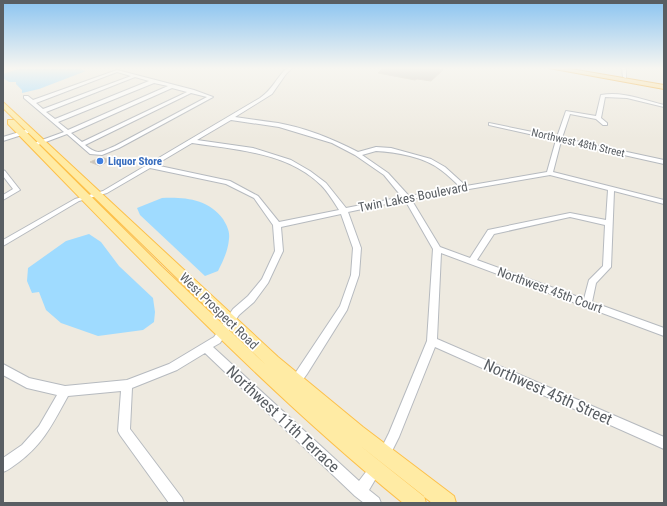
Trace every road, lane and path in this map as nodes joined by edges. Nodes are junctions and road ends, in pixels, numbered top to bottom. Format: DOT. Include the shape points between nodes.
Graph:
graph roads {
  1 [pos="61,92"];
  2 [pos="94,92"];
  3 [pos="128,92"];
  4 [pos="159,92"];
  5 [pos="191,92"];
  6 [pos="194,92"];
  7 [pos="272,92"];
  8 [pos="26,97"];
  9 [pos="33,102"];
  10 [pos="3,104"];
  11 [pos="664,106"];
  12 [pos="43,111"];
  13 [pos="3,114"];
  14 [pos="230,118"];
  15 [pos="598,118"];
  16 [pos="55,121"];
  17 [pos="491,124"];
  18 [pos="605,124"];
  19 [pos="25,131"];
  20 [pos="67,131"];
  21 [pos="3,138"];
  22 [pos="559,138"];
  23 [pos="193,141"];
  24 [pos="36,142"];
  25 [pos="82,144"];
  26 [pos="357,154"];
  27 [pos="664,162"];
  28 [pos="150,166"];
  29 [pos="3,172"];
  30 [pos="550,173"];
  31 [pos="464,187"];
  32 [pos="611,189"];
  33 [pos="92,196"];
  34 [pos="3,198"];
  35 [pos="407,198"];
  36 [pos="664,202"];
  37 [pos="344,211"];
  38 [pos="608,223"];
  39 [pos="277,225"];
  40 [pos="3,243"];
  41 [pos="436,249"];
  42 [pos="472,262"];
  43 [pos="587,304"];
  44 [pos="225,327"];
  45 [pos="664,332"];
  46 [pos="432,341"];
  47 [pos="206,347"];
  48 [pos="3,369"];
  49 [pos="295,381"];
  50 [pos="127,385"];
  51 [pos="65,391"];
  52 [pos="664,444"];
  53 [pos="379,462"];
  54 [pos="3,466"];
  55 [pos="360,491"];
  56 [pos="177,503"];
  57 [pos="374,503"];
  58 [pos="417,503"];
  59 [pos="447,503"];
  1 -- 9 [label="street"];
  2 -- 12 [label="street"];
  3 -- 16 [label="street"];
  4 -- 20 [label="street"];
  5 -- 25 [label="street"];
  6 -- 25 [label="street" via="211,97 100,154 92,153"];
  7 -- 14 [label="street"];
  8 -- 9 [label="street"];
  9 -- 12 [label="street"];
  10 -- 19 [label="main road, West Prospect Road"];
  11 -- 15 [label="street" via="627,95 602,93"];
  12 -- 16 [label="street"];
  13 -- 19 [label="main road, West Prospect Road"];
  14 -- 23 [label="street"];
  14 -- 26 [label="street" via="298,130 334,142"];
  15 -- 18 [label="street"];
  15 -- 22 [label="street" via="568,112"];
  16 -- 20 [label="street"];
  17 -- 22 [label="street, Northwest 48th Street"];
  19 -- 21 [label="street"];
  19 -- 24 [label="main road, West Prospect Road"];
  20 -- 24 [label="street"];
  20 -- 25 [label="street"];
  22 -- 27 [label="street, Northwest 48th Street"];
  22 -- 30 [label="street"];
  23 -- 28 [label="street"];
  23 -- 37 [label="street" via="253,150 288,161 324,184"];
  24 -- 33 [label="main road, West Prospect Road"];
  26 -- 31 [label="street" via="376,149 391,150 429,160 443,168"];
  26 -- 35 [label="street" via="386,174"];
  28 -- 33 [label="street" via="105,192"];
  28 -- 39 [label="street" via="228,182 256,197"];
  29 -- 34 [label="street" via="17,190"];
  30 -- 31 [label="street, Twin Lakes Boulevard"];
  30 -- 32 [label="street"];
  31 -- 35 [label="street, Twin Lakes Boulevard"];
  32 -- 36 [label="street"];
  32 -- 38 [label="street"];
  33 -- 40 [label="street" via="77,200"];
  33 -- 44 [label="main road, West Prospect Road"];
  35 -- 37 [label="street, Twin Lakes Boulevard"];
  35 -- 41 [label="street"];
  37 -- 39 [label="street, Twin Lakes Boulevard"];
  37 -- 49 [label="street" via="357,248 355,275 344,307"];
  38 -- 42 [label="street" via="570,215 491,232"];
  38 -- 43 [label="street" via="607,266 592,282"];
  39 -- 44 [label="street" via="279,251 265,281"];
  41 -- 42 [label="street, Northwest 45th Court"];
  41 -- 46 [label="street"];
  42 -- 43 [label="street, Northwest 45th Court"];
  43 -- 45 [label="street, Northwest 45th Court"];
  44 -- 47 [label="street" via="217,340"];
  44 -- 49 [label="main road, West Prospect Road"];
  44 -- 53 [label="main road, West Prospect Road" via="290,397"];
  46 -- 52 [label="street, Northwest 45th Street"];
  46 -- 53 [label="street" via="391,442"];
  47 -- 50 [label="street" via="173,367"];
  47 -- 55 [label="street, Northwest 11th Terrace"];
  48 -- 51 [label="street" via="27,383"];
  49 -- 53 [label="main road, West Prospect Road"];
  50 -- 51 [label="street"];
  50 -- 56 [label="street" via="124,431"];
  51 -- 54 [label="street" via="43,430 26,449"];
  53 -- 55 [label="street"];
  53 -- 58 [label="main road, West Prospect Road"];
  53 -- 59 [label="main road, West Prospect Road"];
  55 -- 57 [label="street, Northwest 11th Terrace"];
}
